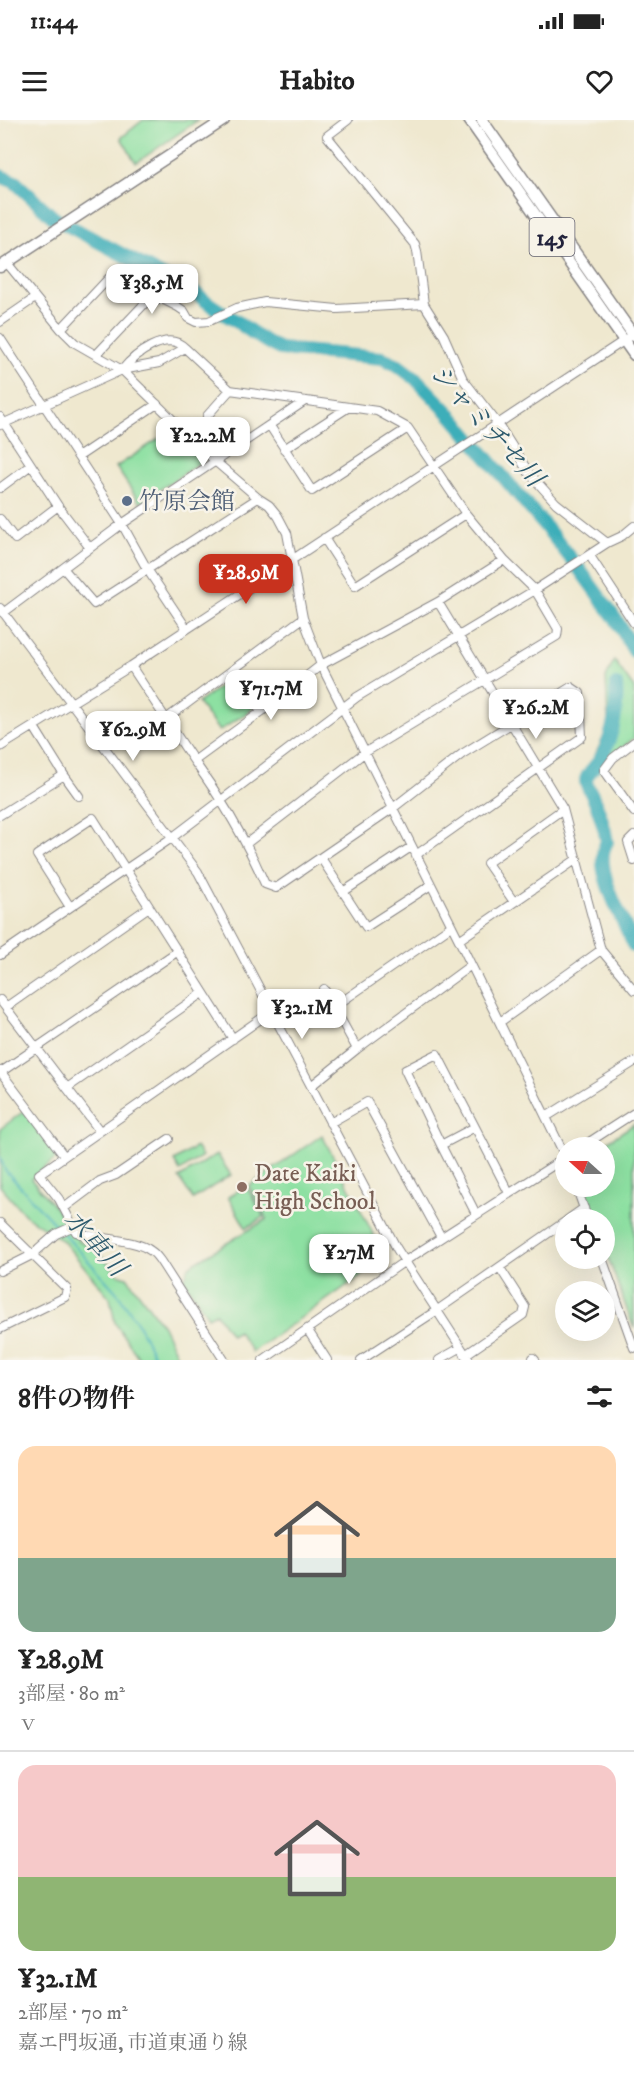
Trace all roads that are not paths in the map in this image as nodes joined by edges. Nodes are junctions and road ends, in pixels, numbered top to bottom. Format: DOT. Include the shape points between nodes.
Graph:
graph roads {
  1 [pos="348,120"];
  2 [pos="469,120"];
  3 [pos="482,120"];
  4 [pos="223,121"];
  5 [pos="3,265"];
  6 [pos="109,278"];
  7 [pos="35,298"];
  8 [pos="424,304"];
  9 [pos="0,322"];
  10 [pos="61,329"];
  11 [pos="630,337"];
  12 [pos="0,338"];
  13 [pos="185,348"];
  14 [pos="96,355"];
  15 [pos="634,355"];
  16 [pos="122,370"];
  17 [pos="230,390"];
  18 [pos="305,401"];
  19 [pos="44,404"];
  20 [pos="157,404"];
  21 [pos="350,407"];
  22 [pos="207,416"];
  23 [pos="1,422"];
  24 [pos="498,424"];
  25 [pos="270,426"];
  26 [pos="408,428"];
  27 [pos="284,449"];
  28 [pos="78,457"];
  29 [pos="216,462"];
  30 [pos="31,465"];
  31 [pos="434,465"];
  32 [pos="0,488"];
  33 [pos="258,498"];
  34 [pos="58,506"];
  35 [pos="466,514"];
  36 [pos="0,519"];
  37 [pos="122,524"];
  38 [pos="634,526"];
  39 [pos="324,538"];
  40 [pos="607,543"];
  41 [pos="90,549"];
  42 [pos="588,557"];
  43 [pos="291,560"];
  44 [pos="504,560"];
  45 [pos="63,568"];
  46 [pos="147,569"];
  47 [pos="535,591"];
  48 [pos="438,602"];
  49 [pos="2,611"];
  50 [pos="303,618"];
  51 [pos="634,623"];
  52 [pos="187,629"];
  53 [pos="460,637"];
  54 [pos="321,665"];
  55 [pos="131,666"];
  56 [pos="232,670"];
  57 [pos="485,680"];
  58 [pos="72,704"];
  59 [pos="342,709"];
  60 [pos="261,712"];
  61 [pos="166,719"];
  62 [pos="511,723"];
  63 [pos="34,727"];
  64 [pos="634,742"];
  65 [pos="0,747"];
  66 [pos="364,753"];
  67 [pos="195,761"];
  68 [pos="538,770"];
  69 [pos="64,774"];
  70 [pos="79,796"];
  71 [pos="222,799"];
  72 [pos="393,808"];
  73 [pos="563,809"];
  74 [pos="634,812"];
  75 [pos="0,815"];
  76 [pos="634,836"];
  77 [pos="173,837"];
  78 [pos="247,843"];
  79 [pos="414,851"];
  80 [pos="321,858"];
  81 [pos="577,859"];
  82 [pos="634,861"];
  83 [pos="124,869"];
  84 [pos="431,885"];
  85 [pos="343,892"];
  86 [pos="514,902"];
  87 [pos="70,907"];
  88 [pos="149,907"];
  89 [pos="451,926"];
  90 [pos="459,940"];
  91 [pos="602,950"];
  92 [pos="178,951"];
  93 [pos="0,955"];
  94 [pos="471,965"];
  95 [pos="324,989"];
  96 [pos="634,990"];
  97 [pos="203,993"];
  98 [pos="3,1003"];
  99 [pos="334,1007"];
  100 [pos="272,1011"];
  101 [pos="500,1022"];
  102 [pos="233,1039"];
  103 [pos="37,1048"];
  104 [pos="357,1049"];
  105 [pos="634,1062"];
  106 [pos="1,1072"];
  107 [pos="311,1086"];
  108 [pos="67,1088"];
  109 [pos="634,1113"];
  110 [pos="546,1117"];
  111 [pos="330,1123"];
  112 [pos="474,1127"];
  113 [pos="99,1130"];
  114 [pos="556,1137"];
  115 [pos="597,1137"];
  116 [pos="169,1139"];
  117 [pos="441,1145"];
  118 [pos="64,1156"];
  119 [pos="555,1163"];
  120 [pos="509,1193"];
  121 [pos="580,1197"];
  122 [pos="64,1208"];
  123 [pos="584,1208"];
  124 [pos="476,1214"];
  125 [pos="0,1223"];
  126 [pos="74,1226"];
  127 [pos="555,1228"];
  128 [pos="441,1237"];
  129 [pos="32,1255"];
  130 [pos="405,1261"];
  131 [pos="500,1268"];
  132 [pos="606,1269"];
  133 [pos="0,1271"];
  134 [pos="436,1311"];
  135 [pos="0,1329"];
  136 [pos="308,1329"];
  137 [pos="634,1348"];
  138 [pos="464,1354"];
  139 [pos="224,1360"];
  140 [pos="263,1360"];
  141 [pos="327,1360"];
  142 [pos="361,1360"];
  143 [pos="439,1360"];
  1 -- 8 [label="street" via="327,136 415,244"];
  2 -- 11 [label="main road, 145"];
  3 -- 11 [label="main road, 145"];
  4 -- 5 [label="main road"];
  5 -- 7 [label="street"];
  6 -- 10 [label="street"];
  7 -- 9 [label="street"];
  7 -- 10 [label="street"];
  8 -- 14 [label="street" via="337,309 265,302 196,322 164,300 148,300"];
  8 -- 24 [label="street" via="463,379"];
  10 -- 14 [label="street"];
  11 -- 15 [label="main road, 145"];
  11 -- 24 [label="street"];
  12 -- 19 [label="street"];
  13 -- 16 [label="street" via="159,363"];
  13 -- 16 [label="street" via="174,342 151,346"];
  13 -- 17 [label="street"];
  14 -- 16 [label="street"];
  16 -- 19 [label="street"];
  16 -- 20 [label="street"];
  17 -- 18 [label="street"];
  17 -- 22 [label="street"];
  18 -- 21 [label="street"];
  18 -- 25 [label="street"];
  19 -- 23 [label="street"];
  19 -- 28 [label="street"];
  20 -- 28 [label="street"];
  20 -- 29 [label="street"];
  21 -- 26 [label="street" via="377,411"];
  21 -- 27 [label="street"];
  23 -- 30 [label="street"];
  24 -- 31 [label="street"];
  24 -- 40 [label="street" via="529,473 549,495"];
  25 -- 27 [label="street"];
  25 -- 29 [label="street"];
  26 -- 27 [label="street" via="312,491"];
  26 -- 31 [label="street"];
  28 -- 37 [label="street"];
  29 -- 33 [label="street"];
  29 -- 37 [label="street"];
  30 -- 32 [label="street"];
  30 -- 34 [label="street"];
  31 -- 35 [label="street"];
  31 -- 39 [label="street"];
  33 -- 43 [label="street" via="278,516 287,533"];
  33 -- 46 [label="street"];
  34 -- 36 [label="street" via="15,538"];
  34 -- 41 [label="street"];
  35 -- 39 [label="street" via="356,586"];
  35 -- 44 [label="street"];
  37 -- 41 [label="street"];
  37 -- 46 [label="street"];
  38 -- 40 [label="street"];
  39 -- 43 [label="street"];
  40 -- 42 [label="street"];
  41 -- 45 [label="street"];
  42 -- 47 [label="street"];
  42 -- 51 [label="street"];
  43 -- 50 [label="street"];
  43 -- 52 [label="street"];
  44 -- 47 [label="street"];
  44 -- 48 [label="street"];
  45 -- 46 [label="street" via="94,604"];
  45 -- 49 [label="street"];
  46 -- 52 [label="street"];
  47 -- 53 [label="street"];
  47 -- 57 [label="street" via="558,629 557,636"];
  48 -- 53 [label="street"];
  48 -- 54 [label="street"];
  49 -- 58 [label="street"];
  50 -- 54 [label="street"];
  50 -- 56 [label="street"];
  52 -- 55 [label="street"];
  53 -- 57 [label="street"];
  53 -- 59 [label="street"];
  54 -- 59 [label="street"];
  54 -- 60 [label="street"];
  55 -- 58 [label="street"];
  55 -- 61 [label="street"];
  56 -- 60 [label="street"];
  56 -- 61 [label="street"];
  57 -- 62 [label="street"];
  57 -- 66 [label="street"];
  58 -- 63 [label="street"];
  58 -- 77 [label="street"];
  59 -- 66 [label="street"];
  59 -- 71 [label="street"];
  60 -- 67 [label="street"];
  61 -- 67 [label="street"];
  62 -- 68 [label="street"];
  62 -- 68 [label="street" via="572,687 580,693 582,737"];
  62 -- 72 [label="street" via="462,753"];
  63 -- 65 [label="street"];
  63 -- 69 [label="street"];
  64 -- 74 [label="street" via="604,770"];
  66 -- 72 [label="street"];
  66 -- 78 [label="street"];
  67 -- 71 [label="street"];
  68 -- 73 [label="street"];
  68 -- 79 [label="street"];
  69 -- 70 [label="street"];
  69 -- 75 [label="street"];
  71 -- 77 [label="street"];
  71 -- 78 [label="street"];
  72 -- 79 [label="street"];
  72 -- 80 [label="street"];
  73 -- 81 [label="street"];
  73 -- 86 [label="street" via="488,863"];
  76 -- 82 [label="street" via="628,842"];
  77 -- 83 [label="street"];
  77 -- 100 [label="street" via="198,872"];
  78 -- 80 [label="street" via="265,884 276,888"];
  79 -- 84 [label="street"];
  79 -- 85 [label="street"];
  80 -- 85 [label="street"];
  81 -- 86 [label="street"];
  81 -- 91 [label="street"];
  83 -- 87 [label="street"];
  83 -- 87 [label="street" via="93,818 37,855"];
  83 -- 88 [label="street"];
  84 -- 85 [label="street" via="366,927"];
  84 -- 89 [label="street"];
  86 -- 90 [label="street"];
  87 -- 93 [label="street"];
  88 -- 92 [label="street"];
  88 -- 98 [label="street"];
  89 -- 90 [label="street"];
  89 -- 99 [label="street"];
  90 -- 94 [label="street"];
  91 -- 96 [label="street"];
  91 -- 101 [label="street"];
  92 -- 97 [label="street"];
  92 -- 103 [label="street"];
  94 -- 101 [label="street"];
  94 -- 104 [label="street"];
  95 -- 99 [label="street"];
  97 -- 102 [label="street"];
  97 -- 108 [label="street"];
  98 -- 103 [label="street"];
  99 -- 104 [label="street"];
  100 -- 102 [label="street"];
  100 -- 107 [label="street"];
  101 -- 110 [label="street"];
  102 -- 113 [label="street"];
  103 -- 106 [label="street"];
  103 -- 108 [label="street"];
  104 -- 107 [label="street"];
  105 -- 110 [label="street"];
  106 -- 118 [label="street"];
  107 -- 111 [label="street"];
  108 -- 113 [label="street"];
  109 -- 115 [label="street"];
  110 -- 114 [label="street"];
  111 -- 128 [label="street" via="367,1102"];
  111 -- 130 [label="street"];
  112 -- 117 [label="street"];
  112 -- 117 [label="street" via="437,1054 405,1070"];
  112 -- 120 [label="street"];
  113 -- 118 [label="street"];
  116 -- 122 [label="street"];
  117 -- 124 [label="street"];
  118 -- 122 [label="street" via="39,1174"];
  119 -- 120 [label="street"];
  120 -- 124 [label="street"];
  121 -- 123 [label="street"];
  122 -- 126 [label="street"];
  124 -- 128 [label="street"];
  125 -- 129 [label="street"];
  126 -- 129 [label="street"];
  126 -- 139 [label="street" via="76,1232 152,1251"];
  127 -- 131 [label="street"];
  128 -- 130 [label="street"];
  129 -- 133 [label="street"];
  129 -- 135 [label="street" via="67,1289 65,1297"];
  130 -- 134 [label="street"];
  130 -- 136 [label="street"];
  131 -- 134 [label="street"];
  131 -- 138 [label="street" via="525,1307 523,1315"];
  132 -- 137 [label="street"];
  134 -- 138 [label="street"];
  134 -- 142 [label="street"];
  136 -- 140 [label="street"];
  136 -- 141 [label="street"];
  138 -- 143 [label="street"];
}
